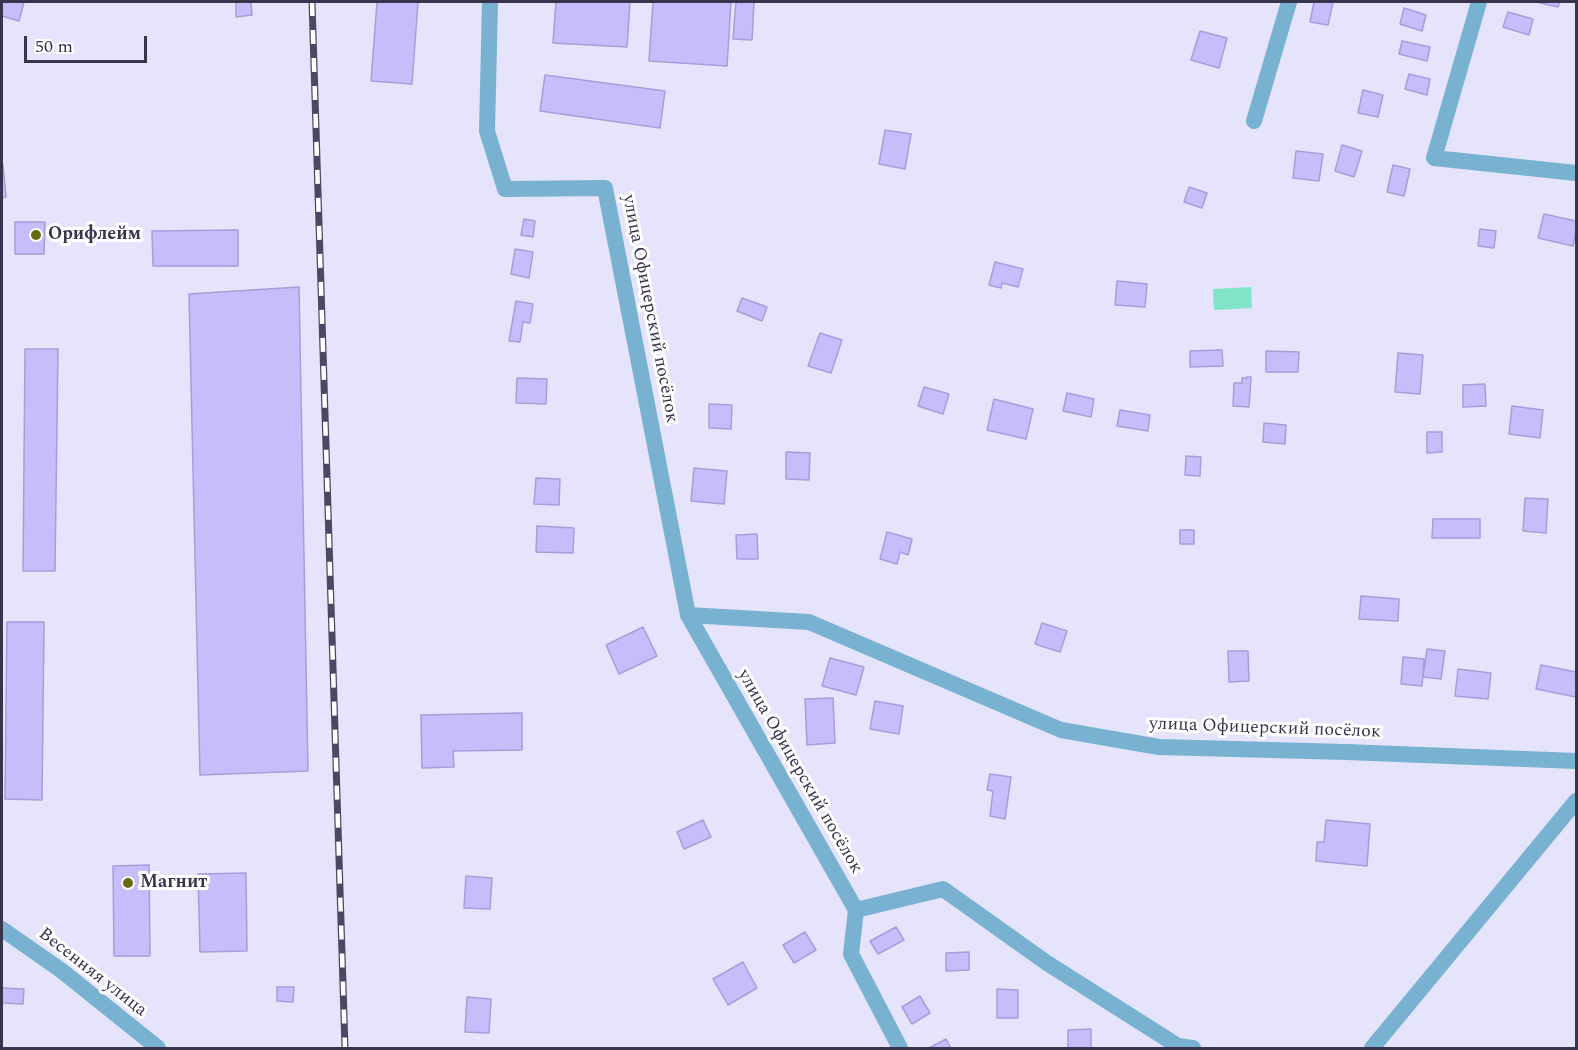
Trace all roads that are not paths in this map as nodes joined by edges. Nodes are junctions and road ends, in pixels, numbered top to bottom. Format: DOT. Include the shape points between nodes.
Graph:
graph roads {
  1 [pos="490,2"];
  2 [pos="1289,2"];
  3 [pos="1479,2"];
  4 [pos="1254,121"];
  5 [pos="1576,173"];
  6 [pos="688,615"];
  7 [pos="1576,761"];
  8 [pos="1576,801"];
  9 [pos="856,910"];
  10 [pos="2,929"];
  11 [pos="158,1048"];
  12 [pos="900,1048"];
  13 [pos="1193,1048"];
  14 [pos="1372,1048"];
  1 -- 6 [label="street, улица Офицерский посёлок" via="487,131 505,189 605,188"];
  2 -- 4 [label="street"];
  3 -- 5 [label="street" via="1434,158"];
  6 -- 7 [label="street, улица Офицерский посёлок" via="810,622 1061,730 1159,747"];
  6 -- 9 [label="street, улица Офицерский посёлок"];
  8 -- 14 [label="street"];
  9 -- 12 [label="street" via="851,954"];
  9 -- 13 [label="street" via="943,889 1047,963 1178,1046"];
  10 -- 11 [label="street, Весенняя улица"];
}
